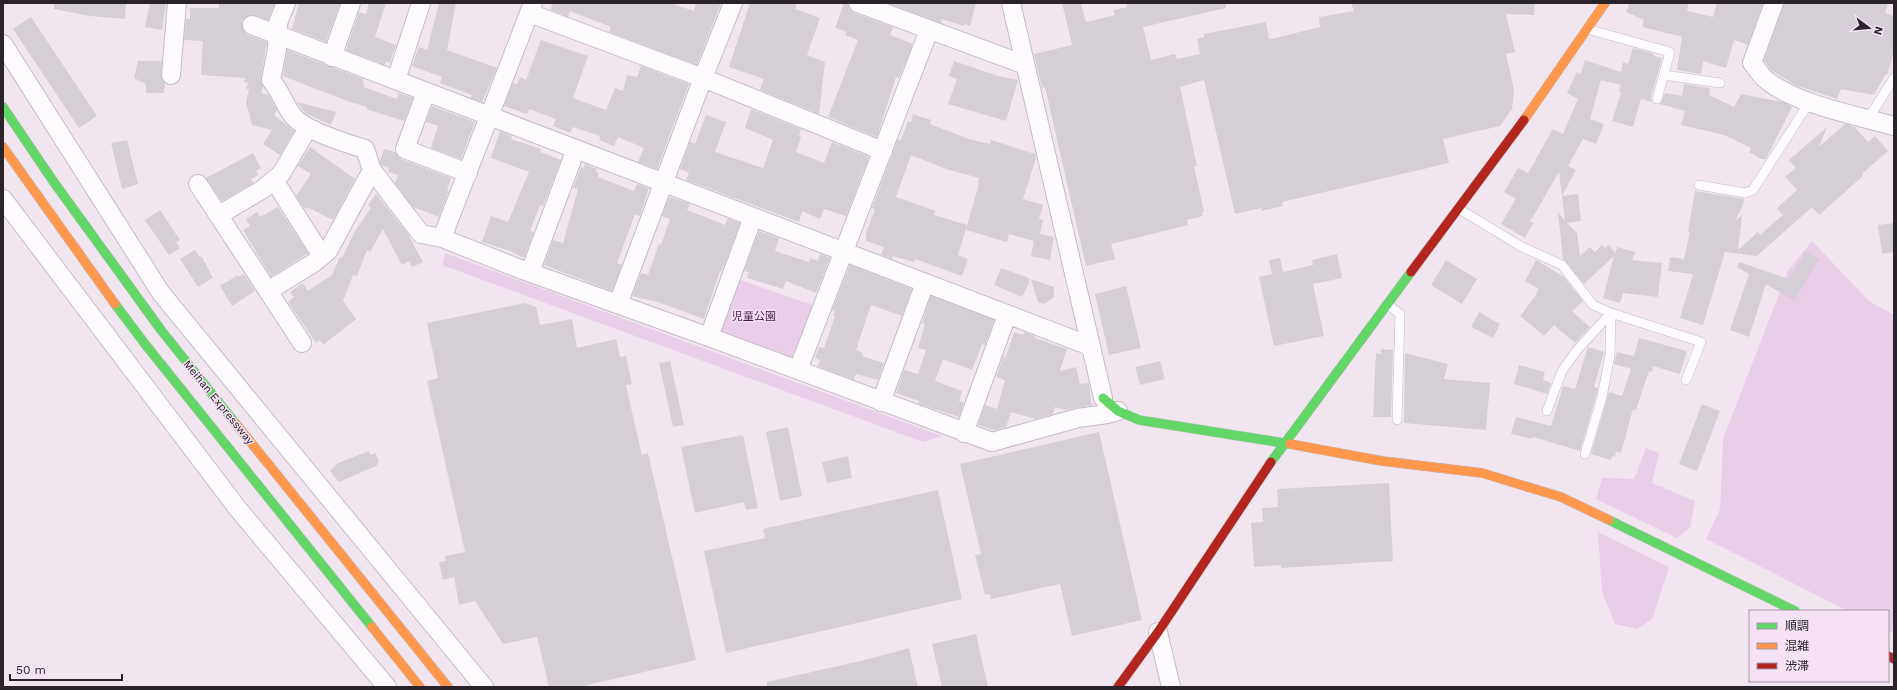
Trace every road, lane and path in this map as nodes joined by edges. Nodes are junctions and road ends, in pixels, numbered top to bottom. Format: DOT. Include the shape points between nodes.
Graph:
graph roads {
  1 [pos="177,3"];
  2 [pos="286,3"];
  3 [pos="351,3"];
  4 [pos="422,3"];
  5 [pos="733,3"];
  6 [pos="858,3"];
  7 [pos="1011,3"];
  8 [pos="1605,3"];
  9 [pos="1774,3"];
  10 [pos="531,8"];
  11 [pos="252,26"];
  12 [pos="1587,29"];
  13 [pos="929,30"];
  14 [pos="276,36"];
  15 [pos="3,44"];
  16 [pos="332,57"];
  17 [pos="1025,65"];
  18 [pos="171,75"];
  19 [pos="1664,75"];
  20 [pos="702,78"];
  21 [pos="1894,78"];
  22 [pos="396,80"];
  23 [pos="1720,83"];
  24 [pos="426,92"];
  25 [pos="1657,100"];
  26 [pos="1814,104"];
  27 [pos="3,107"];
  28 [pos="19,114"];
  29 [pos="490,116"];
  30 [pos="1868,119"];
  31 [pos="1894,126"];
  32 [pos="308,128"];
  33 [pos="3,148"];
  34 [pos="576,149"];
  35 [pos="883,151"];
  36 [pos="372,170"];
  37 [pos="468,173"];
  38 [pos="274,180"];
  39 [pos="198,184"];
  40 [pos="664,184"];
  41 [pos="1700,185"];
  42 [pos="3,199"];
  43 [pos="1459,209"];
  44 [pos="219,215"];
  45 [pos="753,217"];
  46 [pos="442,238"];
  47 [pos="100,248"];
  48 [pos="844,251"];
  49 [pos="322,256"];
  50 [pos="530,272"];
  51 [pos="925,283"];
  52 [pos="268,291"];
  53 [pos="618,304"];
  54 [pos="1388,305"];
  55 [pos="1611,313"];
  56 [pos="1007,315"];
  57 [pos="709,337"];
  58 [pos="302,342"];
  59 [pos="1090,346"];
  60 [pos="798,370"];
  61 [pos="1686,380"];
  62 [pos="1103,398"];
  63 [pos="881,402"];
  64 [pos="1118,411"];
  65 [pos="1547,411"];
  66 [pos="1398,420"];
  67 [pos="964,433"];
  68 [pos="1284,443"];
  69 [pos="1585,454"];
  70 [pos="1793,610"];
  71 [pos="1158,632"];
  72 [pos="386,687"];
  73 [pos="420,687"];
  74 [pos="448,687"];
  75 [pos="484,687"];
  76 [pos="1118,687"];
  77 [pos="1171,687"];
  1 -- 18 [label="street"];
  2 -- 14 [label="street"];
  3 -- 16 [label="street"];
  4 -- 22 [label="street"];
  5 -- 20 [label="street"];
  6 -- 13 [label="street"];
  7 -- 17 [label="street"];
  8 -- 12 [label="main road"];
  9 -- 26 [label="street" via="1752,63 1764,78"];
  10 -- 20 [label="street"];
  10 -- 29 [label="street"];
  11 -- 14 [label="street"];
  12 -- 19 [label="lane" via="1670,52"];
  12 -- 43 [label="main road"];
  13 -- 17 [label="street"];
  13 -- 35 [label="street"];
  14 -- 16 [label="street"];
  14 -- 32 [label="street" via="277,49 271,80 280,91 293,117"];
  15 -- 75 [label="street" via="161,293"];
  16 -- 22 [label="street"];
  17 -- 59 [label="street"];
  19 -- 23 [label="lane"];
  19 -- 25 [label="lane"];
  20 -- 35 [label="street"];
  20 -- 40 [label="street"];
  21 -- 30 [label="lane"];
  22 -- 24 [label="street"];
  24 -- 29 [label="street"];
  24 -- 37 [label="street" via="404,149"];
  26 -- 30 [label="street"];
  26 -- 41 [label="lane" via="1804,108 1753,190 1745,193"];
  27 -- 47 [label="main road, Meihan Expressway"];
  28 -- 47 [label="main road" via="60,177"];
  29 -- 34 [label="street"];
  29 -- 37 [label="street"];
  30 -- 31 [label="street"];
  32 -- 36 [label="street" via="365,149"];
  32 -- 38 [label="street" via="281,174"];
  33 -- 73 [label="main road, Meihan Expressway" via="145,344"];
  34 -- 40 [label="street"];
  34 -- 50 [label="street"];
  35 -- 48 [label="street"];
  36 -- 46 [label="street" via="421,234"];
  36 -- 49 [label="street" via="328,251"];
  37 -- 46 [label="street"];
  38 -- 44 [label="street"];
  38 -- 49 [label="street"];
  39 -- 44 [label="street"];
  40 -- 45 [label="street"];
  40 -- 53 [label="street"];
  42 -- 72 [label="street" via="238,509"];
  43 -- 54 [label="main road"];
  43 -- 55 [label="lane" via="1522,247 1562,265 1593,305"];
  44 -- 52 [label="street"];
  45 -- 48 [label="street"];
  45 -- 57 [label="street"];
  46 -- 50 [label="street"];
  47 -- 74 [label="main road, Meihan Expressway" via="162,330"];
  48 -- 51 [label="street"];
  48 -- 60 [label="street"];
  49 -- 52 [label="street"];
  50 -- 53 [label="street"];
  51 -- 56 [label="street"];
  51 -- 63 [label="street"];
  52 -- 58 [label="street"];
  53 -- 57 [label="street"];
  54 -- 66 [label="lane" via="1400,314"];
  54 -- 68 [label="main road"];
  55 -- 61 [label="lane" via="1701,342"];
  55 -- 65 [label="lane" via="1577,350 1562,371"];
  55 -- 69 [label="lane" via="1610,355 1602,397"];
  56 -- 59 [label="street"];
  56 -- 67 [label="street"];
  57 -- 60 [label="street"];
  59 -- 62 [label="street"];
  60 -- 63 [label="street"];
  62 -- 64 [label="main road"];
  63 -- 67 [label="street"];
  64 -- 67 [label="street" via="1078,418 992,442"];
  64 -- 68 [label="main road" via="1139,420"];
  68 -- 70 [label="main road" via="1382,461 1482,473 1561,497"];
  68 -- 71 [label="main road"];
  71 -- 76 [label="main road"];
  71 -- 77 [label="street"];
}
